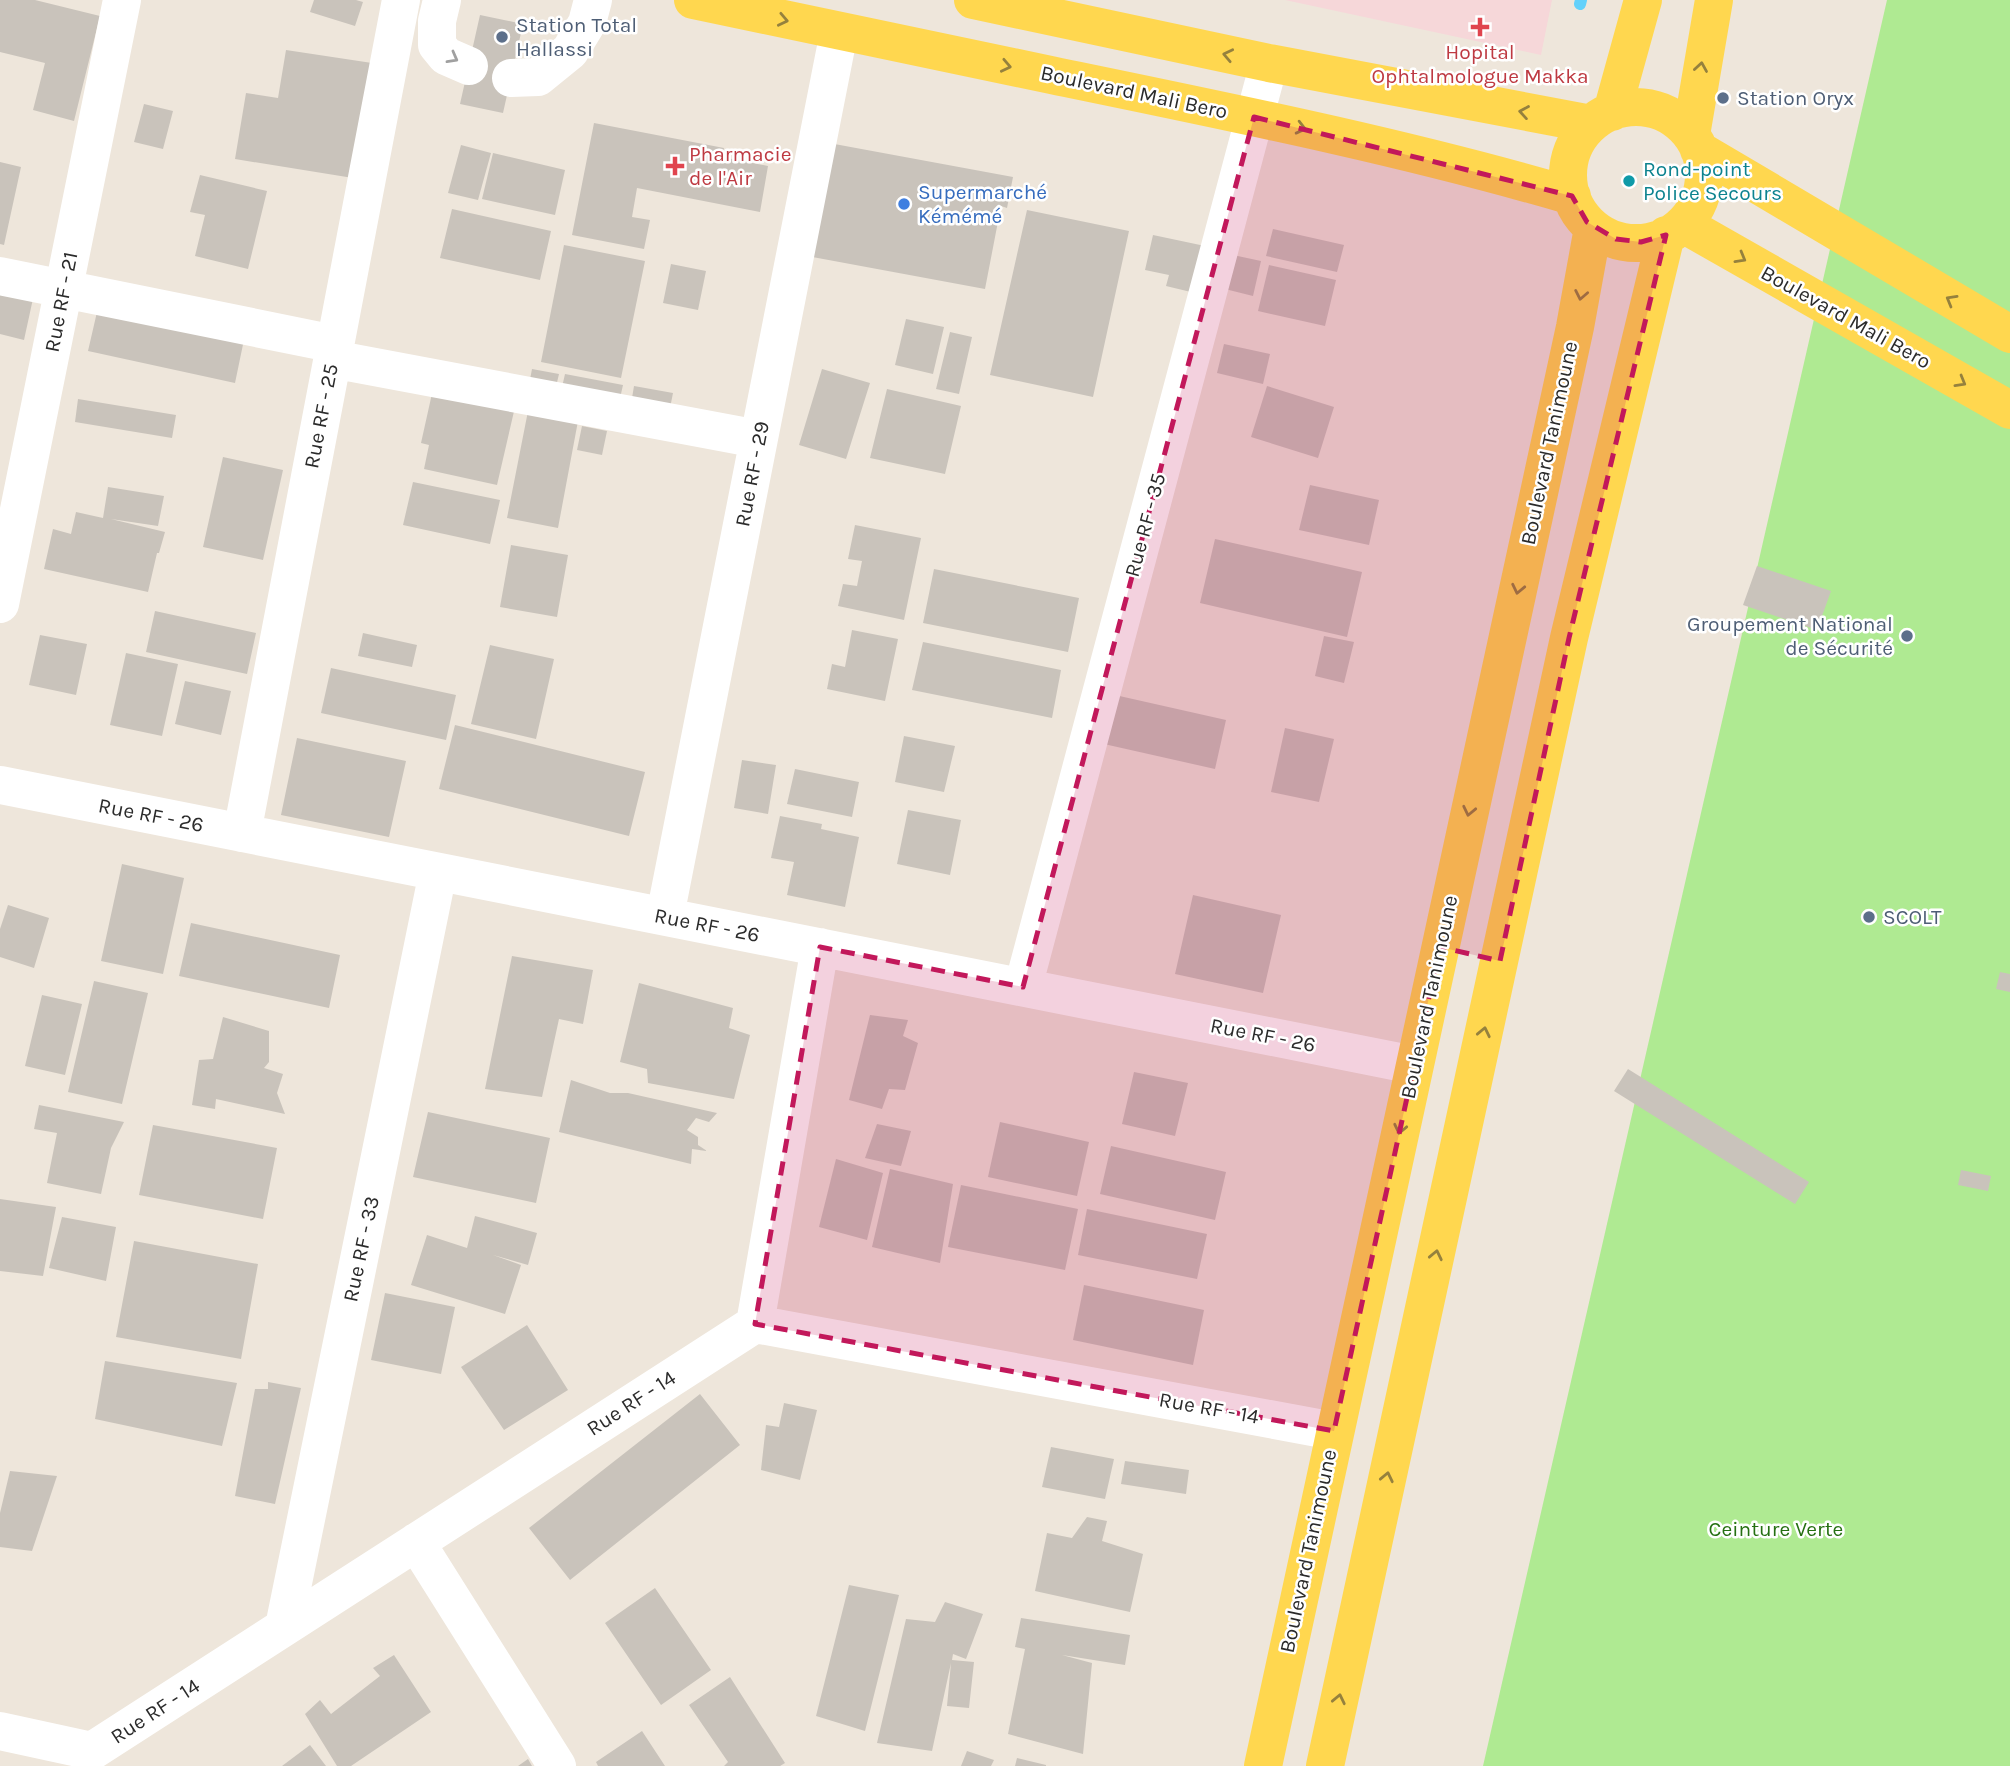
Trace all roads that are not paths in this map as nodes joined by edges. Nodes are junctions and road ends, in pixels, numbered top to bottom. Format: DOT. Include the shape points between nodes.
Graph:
graph roads {
  1 [pos="122,0"];
  2 [pos="401,0"];
  3 [pos="442,0"];
  4 [pos="593,0"];
  5 [pos="973,0"];
  6 [pos="1643,0"];
  7 [pos="1714,0"];
  8 [pos="699,1"];
  9 [pos="839,32"];
  10 [pos="1269,63"];
  11 [pos="469,66"];
  12 [pos="511,78"];
  13 [pos="1254,117"];
  14 [pos="1602,118"];
  15 [pos="1695,142"];
  16 [pos="1572,196"];
  17 [pos="1593,228"];
  18 [pos="1674,230"];
  19 [pos="0,276"];
  20 [pos="64,288"];
  21 [pos="2010,334"];
  22 [pos="334,352"];
  23 [pos="2010,410"];
  24 [pos="758,439"];
  25 [pos="0,604"];
  26 [pos="0,785"];
  27 [pos="242,832"];
  28 [pos="438,872"];
  29 [pos="665,916"];
  30 [pos="820,947"];
  31 [pos="1440,947"];
  32 [pos="1500,961"];
  33 [pos="1023,987"];
  34 [pos="1414,1065"];
  35 [pos="755,1324"];
  36 [pos="1334,1431"];
  37 [pos="416,1542"];
  38 [pos="284,1627"];
  39 [pos="0,1731"];
  40 [pos="91,1758"];
  41 [pos="557,1766"];
  42 [pos="1263,1766"];
  43 [pos="1325,1766"];
  1 -- 20 [label="street, Rue RF - 21"];
  2 -- 22 [label="street, Rue RF - 25"];
  3 -- 11 [label="street, one-way" via="437,45 446,56"];
  4 -- 12 [label="street" via="587,23 570,51 538,77"];
  10 -- 5 [label="main road, one-way"];
  6 -- 14 [label="main road"];
  15 -- 7 [label="main road, one-way"];
  8 -- 9 [label="main road, Boulevard Mali Bero, one-way"];
  9 -- 13 [label="main road, Boulevard Mali Bero, one-way"];
  9 -- 24 [label="street, Rue RF - 29"];
  10 -- 13 [label="street, Rue RF - 35"];
  14 -- 10 [label="main road, one-way"];
  13 -- 16 [label="main road, Boulevard Mali Bero, one-way"];
  13 -- 33 [label="street, Rue RF - 35"];
  14 -- 15 [label="main road" via="1629,107 1656,110 1686,128"];
  14 -- 16 [label="main road" via="1582,133 1570,157"];
  15 -- 18 [label="main road" via="1704,169 1702,190 1695,208"];
  21 -- 15 [label="main road, one-way"];
  16 -- 17 [label="main road"];
  17 -- 18 [label="main road" via="1629,242"];
  17 -- 31 [label="main road, Boulevard Tanimoune, one-way"];
  18 -- 23 [label="main road, Boulevard Mali Bero, one-way"];
  18 -- 32 [label="main road" via="1569,638"];
  19 -- 20 [label="street"];
  20 -- 22 [label="street"];
  20 -- 25 [label="street, Rue RF - 21"];
  22 -- 24 [label="street"];
  22 -- 27 [label="street, Rue RF - 25"];
  24 -- 29 [label="street, Rue RF - 29"];
  26 -- 27 [label="street, Rue RF - 26"];
  27 -- 28 [label="street, Rue RF - 26"];
  28 -- 29 [label="street, Rue RF - 26"];
  28 -- 38 [label="street, Rue RF - 33"];
  29 -- 30 [label="street, Rue RF - 26"];
  30 -- 33 [label="street, Rue RF - 26"];
  30 -- 35 [label="street"];
  31 -- 32 [label="main road"];
  31 -- 34 [label="main road, Boulevard Tanimoune"];
  43 -- 32 [label="main road, one-way"];
  33 -- 34 [label="street, Rue RF - 26"];
  34 -- 36 [label="main road, Boulevard Tanimoune, one-way"];
  35 -- 36 [label="street, Rue RF - 14"];
  35 -- 37 [label="street, Rue RF - 14"];
  36 -- 42 [label="main road, Boulevard Tanimoune"];
  37 -- 38 [label="street, Rue RF - 14"];
  37 -- 41 [label="street"];
  38 -- 40 [label="street, Rue RF - 14"];
  39 -- 40 [label="street, Rue RF - 14"];
}
